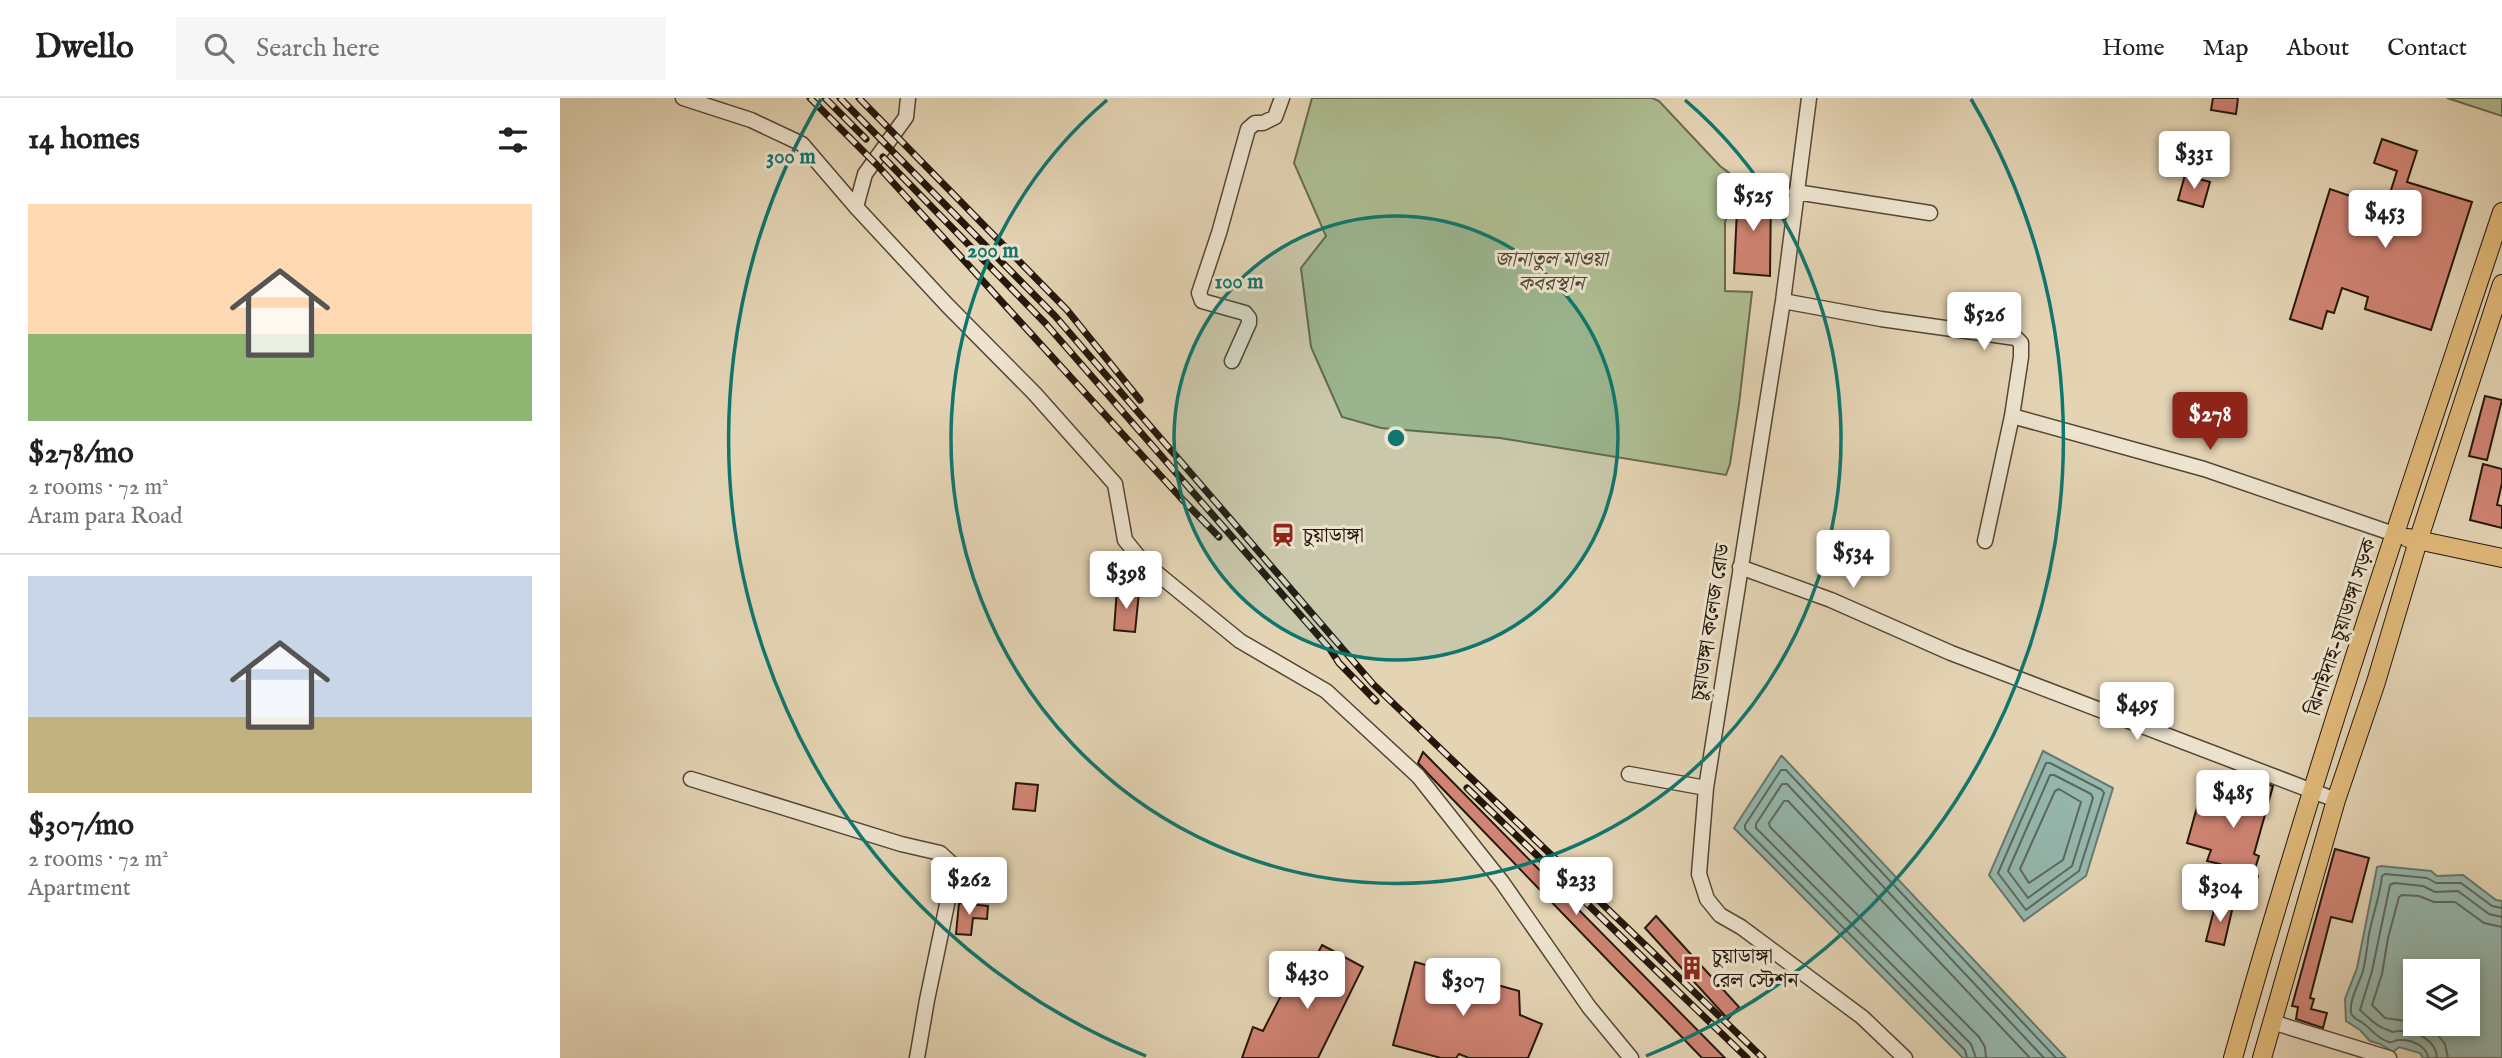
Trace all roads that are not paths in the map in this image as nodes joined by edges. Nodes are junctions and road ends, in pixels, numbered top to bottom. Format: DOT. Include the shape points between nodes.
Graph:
graph roads {
  1 [pos="683,98"];
  2 [pos="908,98"];
  3 [pos="1282,98"];
  4 [pos="1809,98"];
  5 [pos="1796,192"];
  6 [pos="856,207"];
  7 [pos="2502,212"];
  8 [pos="1930,213"];
  9 [pos="2502,284"];
  10 [pos="1783,301"];
  11 [pos="1232,361"];
  12 [pos="2012,416"];
  13 [pos="2394,534"];
  14 [pos="1985,541"];
  15 [pos="2418,541"];
  16 [pos="2502,558"];
  17 [pos="1740,567"];
  18 [pos="2350,674"];
  19 [pos="2376,682"];
  20 [pos="1629,774"];
  21 [pos="691,779"];
  22 [pos="1706,788"];
  23 [pos="2312,790"];
  24 [pos="2336,800"];
  25 [pos="2272,1022"];
  26 [pos="917,1058"];
  27 [pos="1631,1058"];
  28 [pos="1905,1058"];
  29 [pos="2233,1058"];
  30 [pos="2262,1058"];
  31 [pos="2389,1058"];
  1 -- 6 [label="street" via="751,120 802,144"];
  2 -- 6 [label="street" via="906,117 865,174"];
  3 -- 11 [label="street" via="1275,117 1248,129 1199,293 1202,301 1250,318"];
  4 -- 5 [label="street, চুয়াডাঙ্গা কলেজ রোড"];
  5 -- 8 [label="street"];
  5 -- 10 [label="street, চুয়াডাঙ্গা কলেজ রোড"];
  6 -- 27 [label="street" via="1115,484 1125,540 1142,561 1240,641 1326,691 1418,776"];
  7 -- 13 [label="main road, ঝিনাইদাহ-চুয়াডাঙ্গা সড়ক"];
  9 -- 15 [label="main road"];
  10 -- 12 [label="street" via="2016,338 2022,349"];
  10 -- 17 [label="street, চুয়াডাঙ্গা কলেজ রোড"];
  12 -- 13 [label="street" via="2204,469"];
  12 -- 14 [label="street"];
  13 -- 15 [label="main road"];
  13 -- 18 [label="main road, ঝিনাইদাহ-চুয়াডাঙ্গা সড়ক"];
  15 -- 16 [label="main road"];
  15 -- 19 [label="main road"];
  17 -- 22 [label="street, চুয়াডাঙ্গা কলেজ রোড"];
  17 -- 23 [label="street"];
  18 -- 19 [label="main road"];
  18 -- 23 [label="main road, ঝিনাইদাহ-চুয়াডাঙ্গা সড়ক"];
  19 -- 24 [label="main road"];
  20 -- 22 [label="street"];
  21 -- 26 [label="street" via="940,853 953,864"];
  22 -- 28 [label="street, চুয়াডাঙ্গা কলেজ রোড" via="1699,874 1707,899 1720,915 1863,1017"];
  23 -- 24 [label="street"];
  23 -- 29 [label="main road, ঝিনাইদাহ-চুয়াডাঙ্গা সড়ক"];
  24 -- 25 [label="main road"];
  25 -- 30 [label="main road"];
  25 -- 31 [label="street"];
}
